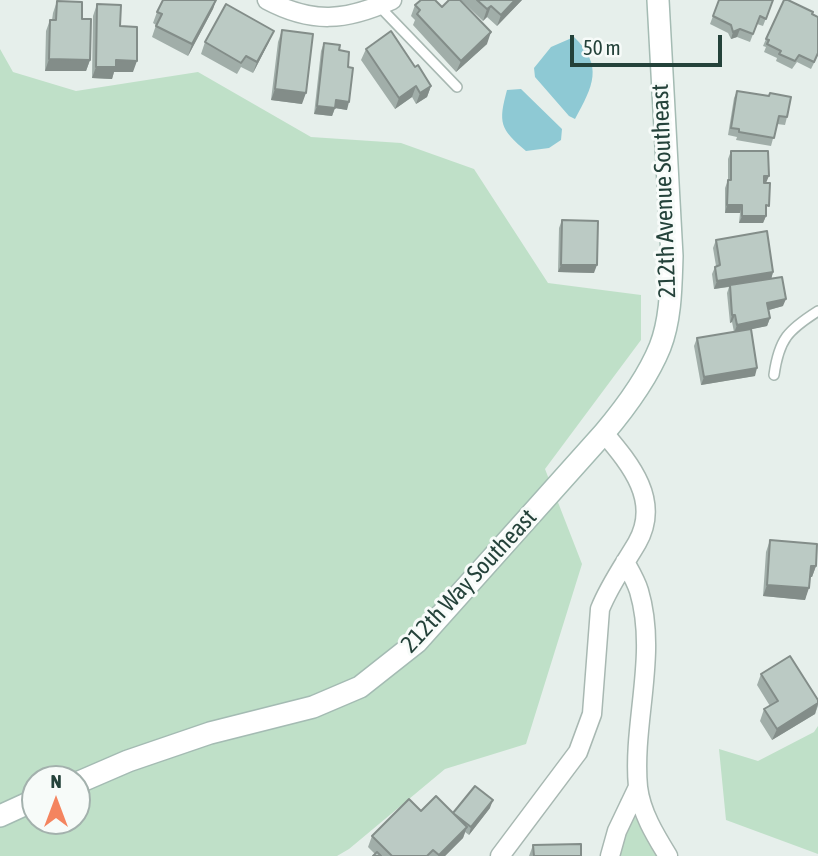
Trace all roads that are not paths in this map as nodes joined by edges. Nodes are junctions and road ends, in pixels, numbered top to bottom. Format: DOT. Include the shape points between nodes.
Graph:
graph roads {
  1 [pos="267,0"];
  2 [pos="658,0"];
  3 [pos="385,3"];
  4 [pos="457,87"];
  5 [pos="818,311"];
  6 [pos="774,375"];
  7 [pos="604,433"];
  8 [pos="625,562"];
  9 [pos="91,777"];
  10 [pos="638,787"];
  11 [pos="21,806"];
  12 [pos="0,816"];
  13 [pos="500,856"];
  14 [pos="610,856"];
  15 [pos="668,856"];
  1 -- 3 [label="street" via="295,14 320,18"];
  2 -- 7 [label="street, 212th Avenue Southeast" via="671,256 667,319 661,346 648,371"];
  3 -- 4 [label="lane"];
  5 -- 6 [label="lane" via="783,338"];
  7 -- 8 [label="street" via="644,490 645,523"];
  7 -- 9 [label="street, 212th Way Southeast" via="417,642 360,687 313,707 210,733"];
  8 -- 10 [label="street" via="639,590 644,622"];
  8 -- 13 [label="street" via="600,609 592,714 578,752"];
  10 -- 14 [label="street"];
  10 -- 15 [label="street" via="644,811"];
  11 -- 12 [label="street"];
}
